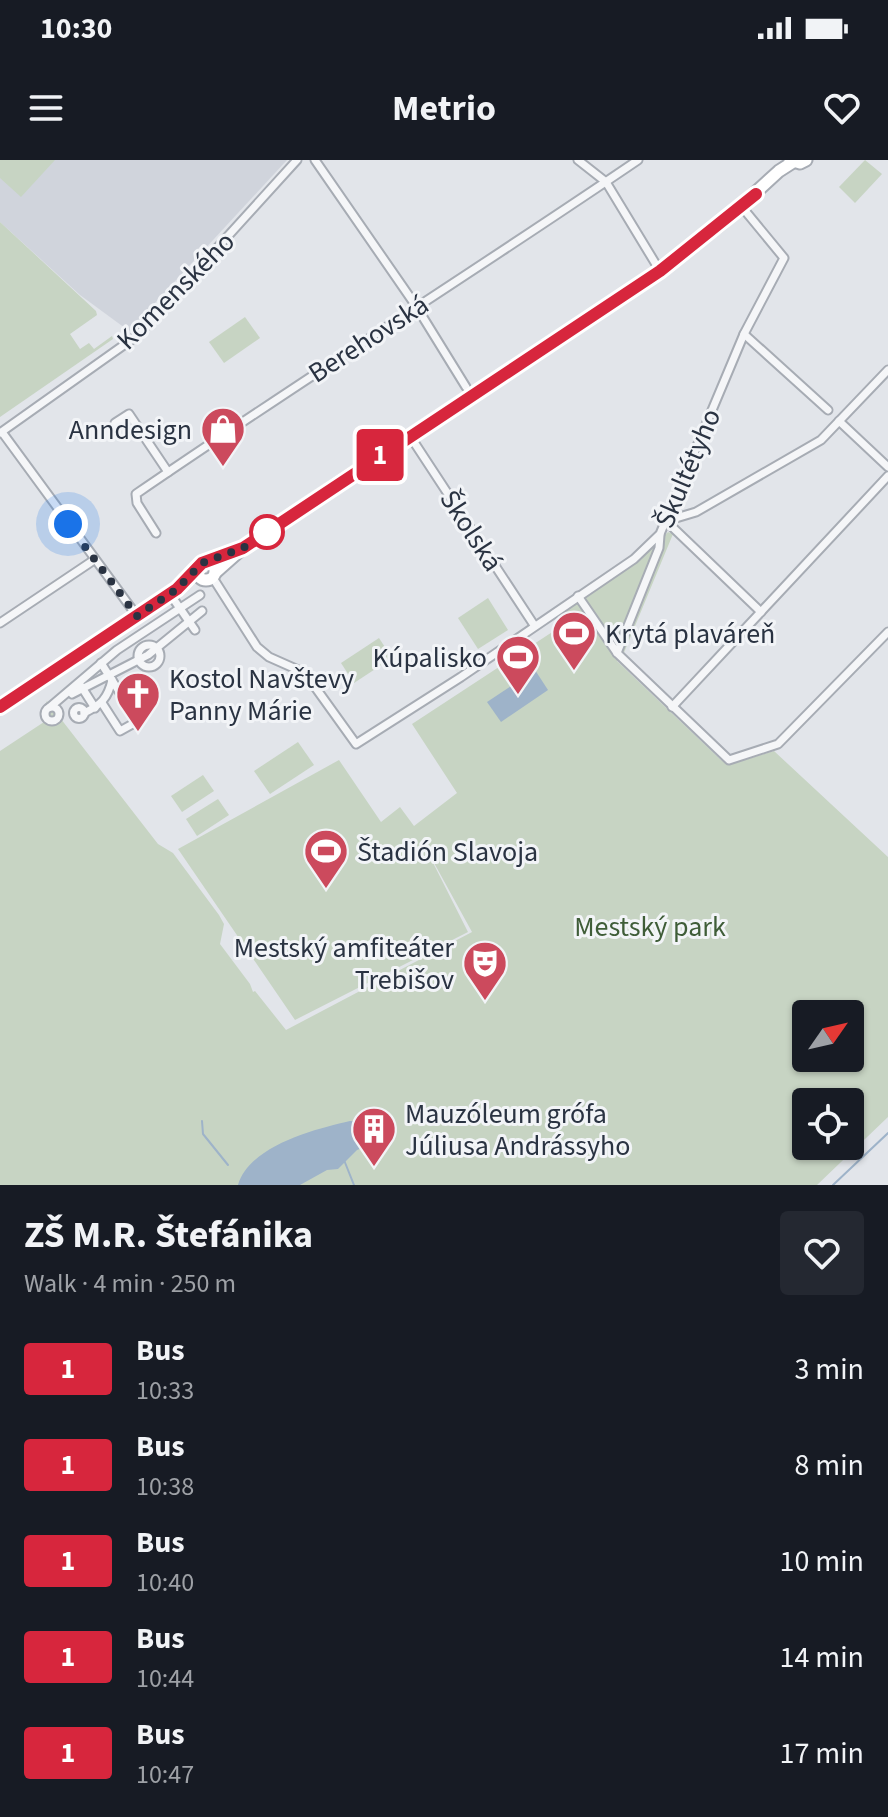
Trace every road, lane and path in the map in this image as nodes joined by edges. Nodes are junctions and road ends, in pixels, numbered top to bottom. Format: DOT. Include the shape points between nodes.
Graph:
graph roads {
  1 [pos="297,160"];
  2 [pos="315,160"];
  3 [pos="578,160"];
  4 [pos="638,160"];
  5 [pos="806,160"];
  6 [pos="786,163"];
  7 [pos="606,182"];
  8 [pos="742,207"];
  9 [pos="660,271"];
  10 [pos="416,306"];
  11 [pos="744,334"];
  12 [pos="888,370"];
  13 [pos="466,387"];
  14 [pos="828,410"];
  15 [pos="839,421"];
  16 [pos="115,423"];
  17 [pos="1,432"];
  18 [pos="410,436"];
  19 [pos="888,467"];
  20 [pos="168,472"];
  21 [pos="888,476"];
  22 [pos="666,521"];
  23 [pos="156,533"];
  24 [pos="660,534"];
  25 [pos="94,560"];
  26 [pos="208,572"];
  27 [pos="173,592"];
  28 [pos="200,595"];
  29 [pos="578,596"];
  30 [pos="180,608"];
  31 [pos="202,611"];
  32 [pos="761,612"];
  33 [pos="137,616"];
  34 [pos="188,620"];
  35 [pos="0,623"];
  36 [pos="534,625"];
  37 [pos="151,629"];
  38 [pos="195,630"];
  39 [pos="888,632"];
  40 [pos="142,646"];
  41 [pos="122,647"];
  42 [pos="156,648"];
  43 [pos="617,653"];
  44 [pos="139,660"];
  45 [pos="101,663"];
  46 [pos="111,677"];
  47 [pos="80,686"];
  48 [pos="71,692"];
  49 [pos="0,707"];
  50 [pos="672,707"];
  51 [pos="91,709"];
  1 -- 17 [label="street, Komenského" via="138,335"];
  2 -- 10 [label="street"];
  3 -- 7 [label="street"];
  4 -- 7 [label="street, Berehovská"];
  5 -- 6 [label="street"];
  6 -- 8 [label="street"];
  7 -- 9 [label="street"];
  7 -- 10 [label="street, Berehovská"];
  8 -- 9 [label="street"];
  8 -- 11 [label="street, Škultétyho" via="784,258"];
  9 -- 18 [label="street"];
  10 -- 13 [label="street"];
  10 -- 20 [label="street, Berehovská"];
  11 -- 14 [label="street"];
  11 -- 22 [label="street, Škultétyho"];
  12 -- 15 [label="street"];
  15 -- 19 [label="street"];
  15 -- 22 [label="street" via="821,440 696,512"];
  16 -- 20 [label="street" via="129,414"];
  17 -- 25 [label="street"];
  18 -- 26 [label="street"];
  18 -- 36 [label="street, Školská"];
  20 -- 23 [label="street, Berehovská" via="136,494"];
  21 -- 32 [label="street"];
  22 -- 24 [label="street, Škultétyho"];
  22 -- 32 [label="street"];
  24 -- 29 [label="street, Škultétyho" via="634,559"];
  24 -- 43 [label="street"];
  25 -- 33 [label="street"];
  25 -- 35 [label="street"];
  26 -- 27 [label="street"];
  26 -- 36 [label="street, Škultétyho" via="257,647 305,673 356,744"];
  27 -- 30 [label="street"];
  27 -- 33 [label="street"];
  28 -- 30 [label="street"];
  29 -- 36 [label="street, Škultétyho"];
  29 -- 43 [label="street"];
  30 -- 34 [label="street"];
  30 -- 37 [label="street"];
  31 -- 34 [label="street"];
  32 -- 50 [label="street"];
  33 -- 49 [label="street"];
  34 -- 38 [label="street"];
  34 -- 42 [label="street"];
  37 -- 40 [label="street"];
  37 -- 41 [label="street"];
  39 -- 50 [label="street" via="778,744 735,759 723,756"];
  40 -- 41 [label="street"];
  40 -- 42 [label="street"];
  40 -- 44 [label="street"];
  41 -- 45 [label="street"];
  42 -- 44 [label="street"];
  43 -- 50 [label="street"];
  44 -- 46 [label="street"];
  45 -- 46 [label="street"];
  45 -- 47 [label="street"];
  46 -- 47 [label="street"];
  46 -- 51 [label="street" via="108,693"];
  46 -- 51 [label="street" via="138,721 120,731"];
  47 -- 48 [label="street"];
  47 -- 51 [label="street"];
  48 -- 51 [label="street"];
  48 -- 51 [label="street" via="45,712 48,719 73,714 79,719"];
}
